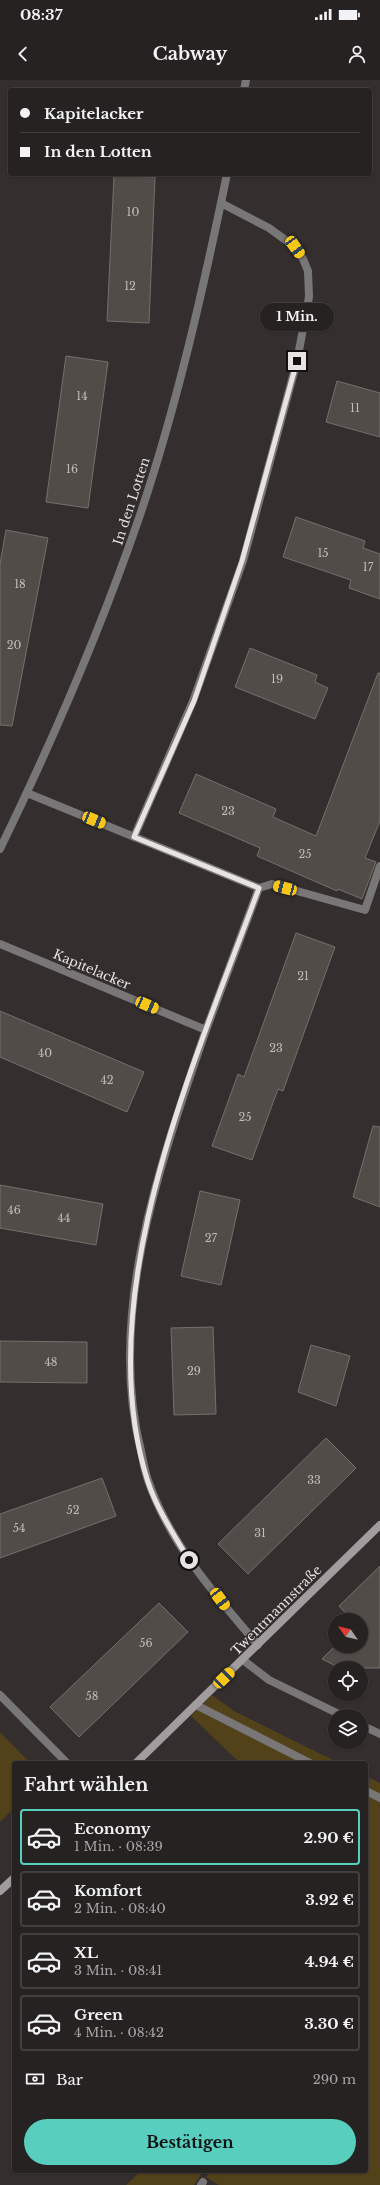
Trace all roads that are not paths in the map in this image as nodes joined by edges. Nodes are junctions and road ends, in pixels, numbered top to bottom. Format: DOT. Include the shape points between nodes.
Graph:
graph roads {
  1 [pos="227,176"];
  2 [pos="221,204"];
  3 [pos="27,793"];
  4 [pos="134,837"];
  5 [pos="0,849"];
  6 [pos="380,866"];
  7 [pos="259,888"];
  8 [pos="0,944"];
  9 [pos="206,1030"];
  10 [pos="380,1524"];
  11 [pos="258,1644"];
  12 [pos="243,1660"];
  13 [pos="0,1695"];
  14 [pos="196,1705"];
  15 [pos="329,1709"];
  16 [pos="368,1728"];
  17 [pos="380,1734"];
  18 [pos="65,1761"];
  19 [pos="138,1761"];
  20 [pos="306,1761"];
  21 [pos="368,1792"];
  22 [pos="380,1798"];
  23 [pos="12,1880"];
  24 [pos="0,1891"];
  1 -- 2 [label="street, In den Lotten"];
  2 -- 3 [label="street, In den Lotten" via="182,367 139,517 103,616"];
  2 -- 4 [label="street" via="269,228 295,247 308,271 309,297 297,361 242,561 194,701"];
  3 -- 4 [label="street"];
  3 -- 5 [label="street, In den Lotten"];
  4 -- 7 [label="street"];
  6 -- 7 [label="street" via="366,910 272,884"];
  7 -- 9 [label="street"];
  8 -- 9 [label="street, Kapitelacker"];
  9 -- 11 [label="street" via="176,1116 153,1194 140,1255 129,1365 133,1420 148,1482 174,1534 189,1560"];
  10 -- 11 [label="street, Twentmannstraße"];
  11 -- 12 [label="street, Twentmannstraße"];
  12 -- 14 [label="street, Twentmannstraße"];
  12 -- 15 [label="street" via="269,1680"];
  13 -- 18 [label="street"];
  14 -- 19 [label="street, Twentmannstraße"];
  14 -- 20 [label="street"];
  16 -- 17 [label="street"];
  21 -- 22 [label="street"];
  23 -- 24 [label="street"];
}
